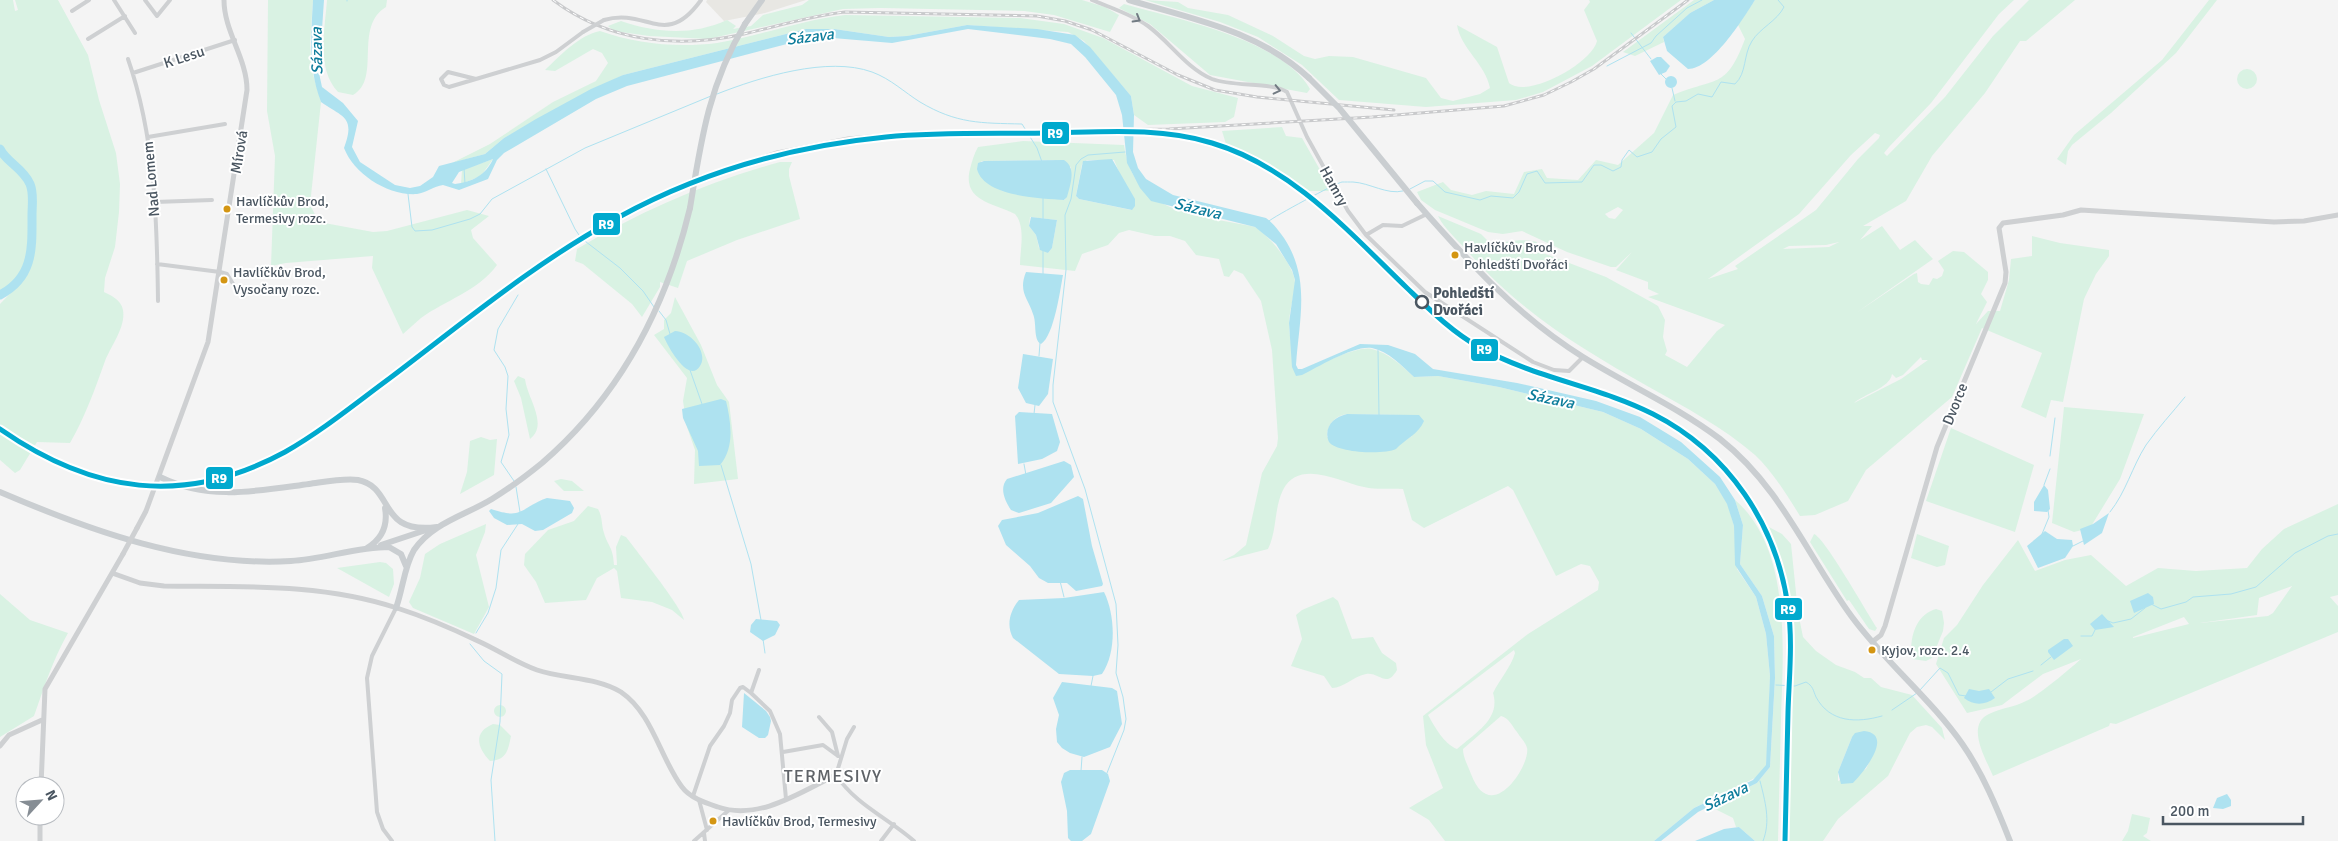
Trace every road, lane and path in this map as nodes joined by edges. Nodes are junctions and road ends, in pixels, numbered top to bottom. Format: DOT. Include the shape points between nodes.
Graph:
graph roads {
  1 [pos="89,0"];
  2 [pos="114,0"];
  3 [pos="145,0"];
  4 [pos="170,0"];
  5 [pos="224,0"];
  6 [pos="701,0"];
  7 [pos="762,0"];
  8 [pos="1092,0"];
  9 [pos="1128,0"];
  10 [pos="72,11"];
  11 [pos="125,16"];
  12 [pos="135,33"];
  13 [pos="88,39"];
  14 [pos="235,40"];
  15 [pos="128,58"];
  16 [pos="133,74"];
  17 [pos="476,79"];
  18 [pos="224,124"];
  19 [pos="148,137"];
  20 [pos="212,200"];
  21 [pos="155,202"];
  22 [pos="1427,214"];
  23 [pos="2338,215"];
  24 [pos="1366,235"];
  25 [pos="157,264"];
  26 [pos="220,272"];
  27 [pos="238,292"];
  28 [pos="158,301"];
  29 [pos="1583,356"];
  30 [pos="160,476"];
  31 [pos="0,492"];
  32 [pos="385,504"];
  33 [pos="439,526"];
  34 [pos="364,550"];
  35 [pos="406,567"];
  36 [pos="112,573"];
  37 [pos="396,608"];
  38 [pos="1872,642"];
  39 [pos="759,670"];
  40 [pos="752,693"];
  41 [pos="819,717"];
  42 [pos="42,720"];
  43 [pos="854,727"];
  44 [pos="0,746"];
  45 [pos="783,752"];
  46 [pos="838,756"];
  47 [pos="839,763"];
  48 [pos="41,776"];
  49 [pos="836,776"];
  50 [pos="693,796"];
  51 [pos="786,799"];
  52 [pos="699,800"];
  53 [pos="729,810"];
  54 [pos="894,824"];
  55 [pos="40,826"];
  56 [pos="705,832"];
  57 [pos="40,841"];
  58 [pos="392,841"];
  59 [pos="694,841"];
  60 [pos="705,841"];
  61 [pos="881,841"];
  62 [pos="914,841"];
  63 [pos="2010,841"];
  1 -- 10 [label="street"];
  2 -- 11 [label="street"];
  3 -- 4 [label="street" via="157,16"];
  5 -- 14 [label="street, Mírová" via="225,16"];
  6 -- 17 [label="street, bridge" via="683,20 671,25 658,26 623,17 604,20 540,60"];
  7 -- 33 [label="main road, bridge" via="723,65 701,140 680,248 655,316 625,366 567,438 526,475 477,507"];
  8 -- 24 [label="street, Hamry, one-way" via="1148,26 1190,65 1210,78 1234,85 1283,90 1292,101 1307,137 1348,211"];
  9 -- 22 [label="main road, bridge" via="1219,26 1281,55 1340,110"];
  11 -- 12 [label="street"];
  11 -- 13 [label="street"];
  14 -- 16 [label="street, K Lesu"];
  14 -- 26 [label="street, Mírová" via="245,68 247,96"];
  15 -- 16 [label="street, Nad Lomem"];
  16 -- 19 [label="street, Nad Lomem"];
  17 -- 17 [label="street" via="449,87 441,80 448,72"];
  18 -- 19 [label="street"];
  19 -- 21 [label="street, Nad Lomem"];
  20 -- 21 [label="street"];
  21 -- 25 [label="street, Nad Lomem"];
  22 -- 24 [label="street" via="1402,226 1383,225"];
  22 -- 29 [label="main road" via="1468,262 1503,296 1540,327"];
  23 -- 38 [label="street, Dvorce" via="2274,222 2081,210 2003,223 1998,228 2005,283 1937,447 1885,626 1881,635"];
  24 -- 29 [label="street, Hamry" via="1425,292 1533,362 1565,372"];
  25 -- 26 [label="street"];
  25 -- 28 [label="street, Nad Lomem"];
  26 -- 27 [label="street" via="227,274"];
  26 -- 30 [label="street, Mírová" via="210,335"];
  29 -- 38 [label="main road" via="1671,406 1721,440 1751,467 1788,514 1843,604"];
  30 -- 32 [label="main road" via="190,488 228,493 356,480 374,488"];
  30 -- 36 [label="street, Mírová, bridge"];
  31 -- 34 [label="main road" via="141,544 188,555 241,562 291,561"];
  32 -- 33 [label="main road" via="394,517 406,525 422,528"];
  32 -- 34 [label="main road" via="383,531"];
  33 -- 34 [label="main road"];
  33 -- 35 [label="main road" via="417,546"];
  34 -- 35 [label="main road" via="392,548 401,554"];
  35 -- 37 [label="main road"];
  36 -- 37 [label="street" via="140,583 164,586 314,589"];
  36 -- 42 [label="street, Mírová" via="45,688"];
  37 -- 50 [label="street" via="476,640 536,670 607,686 622,693 646,720 682,788"];
  37 -- 58 [label="street" via="372,656 366,684 377,812"];
  38 -- 63 [label="main road" via="1963,745 1983,779"];
  39 -- 40 [label="street"];
  40 -- 45 [label="street" via="774,718"];
  40 -- 50 [label="street" via="740,688 732,700 730,713 700,770"];
  41 -- 46 [label="street" via="832,732"];
  42 -- 44 [label="street" via="9,735"];
  42 -- 48 [label="street, Mírová"];
  43 -- 47 [label="street"];
  45 -- 46 [label="street" via="823,745"];
  45 -- 51 [label="street"];
  46 -- 47 [label="street"];
  47 -- 49 [label="street"];
  49 -- 51 [label="street"];
  49 -- 54 [label="street" via="857,799"];
  50 -- 52 [label="street"];
  51 -- 53 [label="street" via="759,810"];
  52 -- 53 [label="street"];
  52 -- 56 [label="street"];
  53 -- 56 [label="street"];
  54 -- 61 [label="street"];
  54 -- 62 [label="street"];
  55 -- 57 [label="street"];
  56 -- 59 [label="street"];
  56 -- 60 [label="street"];
}
